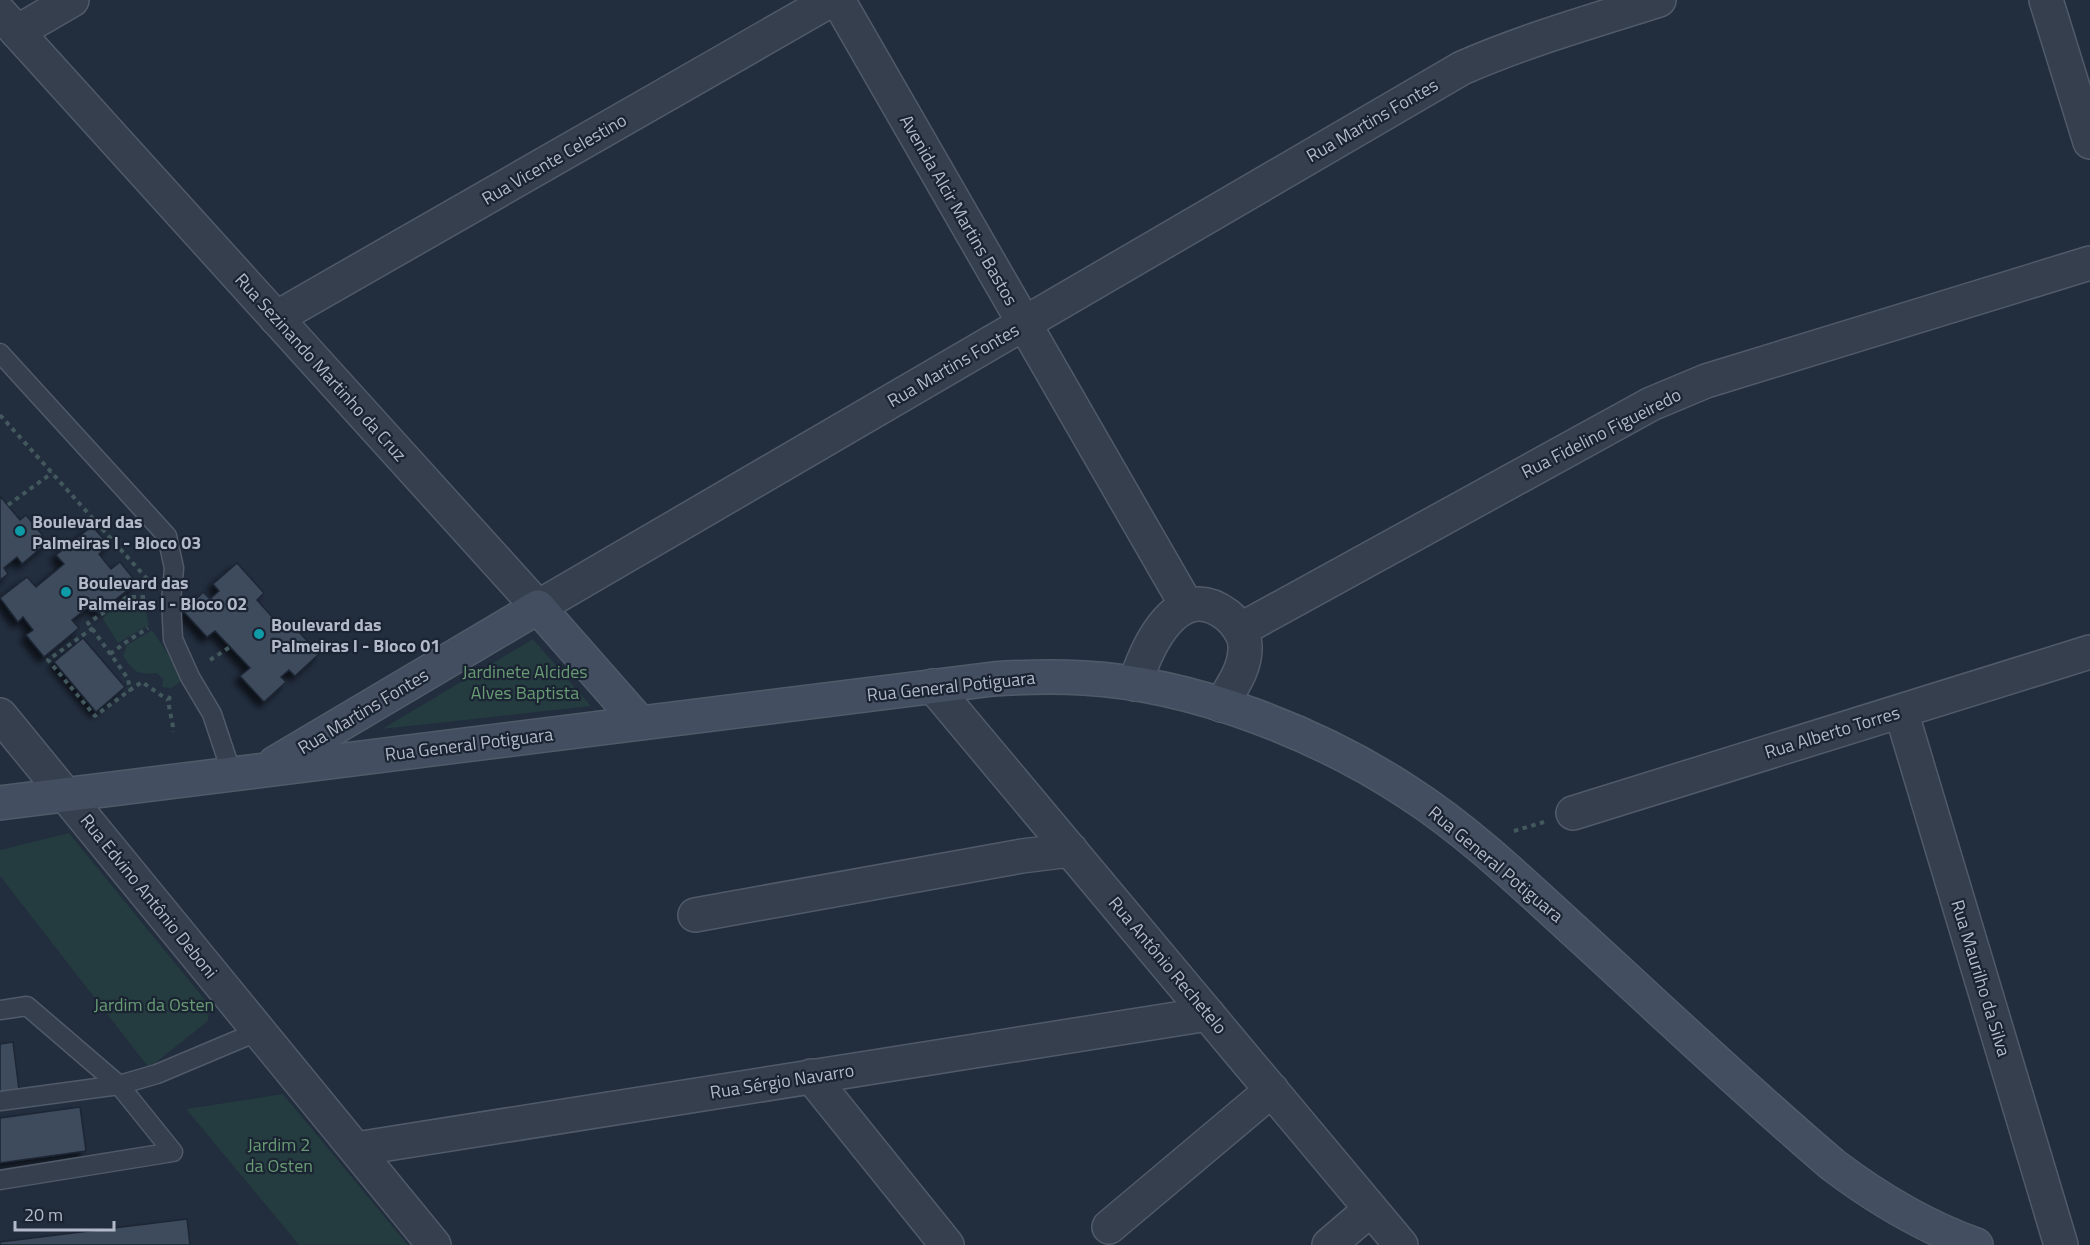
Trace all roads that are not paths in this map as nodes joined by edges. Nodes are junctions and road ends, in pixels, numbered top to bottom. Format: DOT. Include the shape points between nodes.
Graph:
graph roads {
  1 [pos="72,0"];
  2 [pos="831,0"];
  3 [pos="838,0"];
  4 [pos="1659,0"];
  5 [pos="2046,0"];
  6 [pos="8,23"];
  7 [pos="2090,142"];
  8 [pos="2090,263"];
  9 [pos="276,318"];
  10 [pos="1024,323"];
  11 [pos="0,353"];
  12 [pos="1187,606"];
  13 [pos="538,607"];
  14 [pos="1240,630"];
  15 [pos="2090,652"];
  16 [pos="1136,684"];
  17 [pos="933,686"];
  18 [pos="1221,705"];
  19 [pos="1901,711"];
  20 [pos="0,715"];
  21 [pos="640,723"];
  22 [pos="264,770"];
  23 [pos="232,774"];
  24 [pos="66,795"];
  25 [pos="0,803"];
  26 [pos="1573,813"];
  27 [pos="1071,850"];
  28 [pos="695,915"];
  29 [pos="0,1010"];
  30 [pos="1208,1014"];
  31 [pos="259,1031"];
  32 [pos="811,1076"];
  33 [pos="119,1085"];
  34 [pos="1272,1090"];
  35 [pos="0,1101"];
  36 [pos="356,1149"];
  37 [pos="0,1180"];
  38 [pos="1371,1209"];
  39 [pos="1108,1227"];
  40 [pos="434,1245"];
  41 [pos="946,1245"];
  42 [pos="1329,1245"];
  43 [pos="1401,1245"];
  44 [pos="1976,1245"];
  45 [pos="2061,1245"];
  1 -- 6 [label="street"];
  2 -- 9 [label="street, Rua Vicente Celestino"];
  3 -- 10 [label="street, Avenida Alcir Martins Bastos"];
  4 -- 10 [label="street, Rua Martins Fontes" via="1531,40 1462,68"];
  5 -- 7 [label="street"];
  6 -- 9 [label="street, Rua Sezinando Martinho da Cruz"];
  8 -- 14 [label="street, Rua Fidelino Figueiredo" via="1706,381 1651,404"];
  9 -- 13 [label="street, Rua Sezinando Martinho da Cruz"];
  10 -- 12 [label="street, Avenida Alcir Martins Bastos"];
  10 -- 13 [label="street, Rua Martins Fontes"];
  11 -- 23 [label="lane" via="166,536 174,568 173,639 212,714"];
  12 -- 14 [label="street" via="1218,608"];
  12 -- 16 [label="street" via="1161,627"];
  13 -- 21 [label="main road, Rua Sezinando Martinho da Cruz"];
  13 -- 22 [label="main road, Rua Martins Fontes"];
  14 -- 18 [label="street" via="1245,644 1243,663"];
  15 -- 19 [label="street, Rua Alberto Torres"];
  16 -- 17 [label="main road, Rua General Potiguara" via="1036,677"];
  16 -- 18 [label="main road, Rua General Potiguara"];
  17 -- 21 [label="main road, Rua General Potiguara"];
  17 -- 27 [label="street, Rua Antônio Rechetelo"];
  18 -- 44 [label="main road, Rua General Potiguara" via="1320,743 1408,792 1476,842 1833,1166 1914,1219"];
  19 -- 26 [label="street, Rua Alberto Torres"];
  19 -- 45 [label="street, Rua Maurilho da Silva"];
  20 -- 24 [label="street, Rua Edvino Antônio Deboni"];
  21 -- 22 [label="main road, Rua General Potiguara"];
  22 -- 23 [label="main road, Rua General Potiguara"];
  23 -- 24 [label="main road, Rua General Potiguara"];
  24 -- 25 [label="main road, Rua General Potiguara"];
  24 -- 31 [label="street, Rua Edvino Antônio Deboni"];
  27 -- 28 [label="street"];
  27 -- 30 [label="street, Rua Antônio Rechetelo"];
  29 -- 33 [label="lane" via="27,1006"];
  30 -- 32 [label="street, Rua Sérgio Navarro"];
  30 -- 34 [label="street, Rua Antônio Rechetelo"];
  31 -- 33 [label="lane" via="157,1074"];
  31 -- 36 [label="street, Rua Edvino Antônio Deboni"];
  32 -- 36 [label="street, Rua Sérgio Navarro"];
  32 -- 41 [label="street"];
  33 -- 35 [label="lane"];
  33 -- 37 [label="lane" via="173,1152"];
  34 -- 38 [label="street, Rua Antônio Rechetelo"];
  34 -- 39 [label="street"];
  36 -- 40 [label="street, Rua Edvino Antônio Deboni"];
  38 -- 42 [label="street"];
  38 -- 43 [label="street, Rua Antônio Rechetelo"];
}
